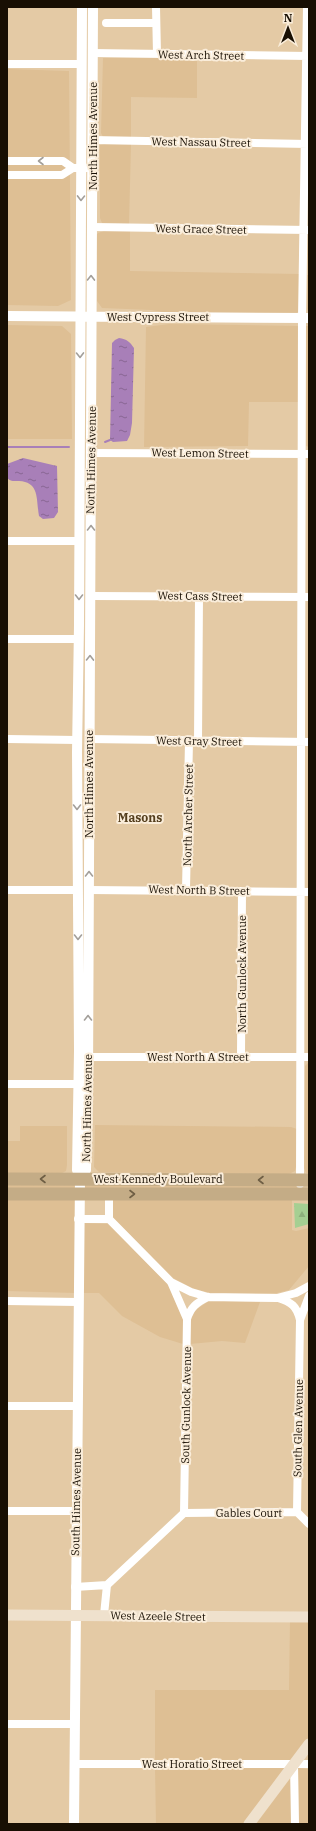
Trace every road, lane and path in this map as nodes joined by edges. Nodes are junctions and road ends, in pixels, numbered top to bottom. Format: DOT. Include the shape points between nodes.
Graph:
graph roads {
  1 [pos="82,7"];
  2 [pos="87,7"];
  3 [pos="93,7"];
  4 [pos="156,7"];
  5 [pos="306,7"];
  6 [pos="106,24"];
  7 [pos="156,24"];
  8 [pos="93,53"];
  9 [pos="157,54"];
  10 [pos="307,56"];
  11 [pos="7,64"];
  12 [pos="82,64"];
  13 [pos="92,140"];
  14 [pos="307,144"];
  15 [pos="7,161"];
  16 [pos="77,168"];
  17 [pos="92,168"];
  18 [pos="7,175"];
  19 [pos="92,227"];
  20 [pos="306,230"];
  21 [pos="7,316"];
  22 [pos="79,316"];
  23 [pos="91,317"];
  24 [pos="306,318"];
  25 [pos="80,433"];
  26 [pos="91,453"];
  27 [pos="306,454"];
  28 [pos="91,510"];
  29 [pos="7,541"];
  30 [pos="79,541"];
  31 [pos="91,596"];
  32 [pos="199,596"];
  33 [pos="305,597"];
  34 [pos="7,639"];
  35 [pos="79,639"];
  36 [pos="79,665"];
  37 [pos="7,739"];
  38 [pos="89,739"];
  39 [pos="77,740"];
  40 [pos="189,741"];
  41 [pos="198,741"];
  42 [pos="305,742"];
  43 [pos="88,803"];
  44 [pos="7,890"];
  45 [pos="78,890"];
  46 [pos="89,890"];
  47 [pos="186,890"];
  48 [pos="242,891"];
  49 [pos="305,892"];
  50 [pos="88,1056"];
  51 [pos="241,1056"];
  52 [pos="305,1057"];
  53 [pos="7,1084"];
  54 [pos="78,1084"];
  55 [pos="7,1179"];
  56 [pos="80,1179"];
  57 [pos="305,1180"];
  58 [pos="7,1194"];
  59 [pos="79,1194"];
  60 [pos="109,1194"];
  61 [pos="305,1194"];
  62 [pos="78,1219"];
  63 [pos="109,1219"];
  64 [pos="171,1282"];
  65 [pos="309,1286"];
  66 [pos="309,1296"];
  67 [pos="208,1297"];
  68 [pos="277,1298"];
  69 [pos="7,1301"];
  70 [pos="78,1302"];
  71 [pos="187,1319"];
  72 [pos="300,1320"];
  73 [pos="7,1406"];
  74 [pos="76,1406"];
  75 [pos="7,1510"];
  76 [pos="76,1511"];
  77 [pos="297,1512"];
  78 [pos="184,1513"];
  79 [pos="309,1524"];
  80 [pos="107,1585"];
  81 [pos="75,1587"];
  82 [pos="7,1615"];
  83 [pos="75,1615"];
  84 [pos="104,1616"];
  85 [pos="309,1617"];
  86 [pos="7,1724"];
  87 [pos="74,1724"];
  88 [pos="309,1744"];
  89 [pos="74,1764"];
  90 [pos="294,1764"];
  91 [pos="309,1764"];
  92 [pos="74,1824"];
  93 [pos="248,1824"];
  94 [pos="295,1824"];
  1 -- 12 [label="street, North Himes Avenue"];
  2 -- 8 [label="street" via="87,41"];
  3 -- 8 [label="street, North Himes Avenue"];
  4 -- 7 [label="street"];
  5 -- 10 [label="street"];
  6 -- 7 [label="street"];
  7 -- 9 [label="street"];
  8 -- 9 [label="street, West Arch Street"];
  8 -- 13 [label="street, North Himes Avenue"];
  9 -- 10 [label="street, West Arch Street"];
  10 -- 14 [label="street"];
  11 -- 12 [label="street"];
  12 -- 13 [label="street" via="87,73 88,136"];
  12 -- 16 [label="street, North Himes Avenue"];
  13 -- 14 [label="street, West Nassau Street"];
  13 -- 17 [label="street, North Himes Avenue"];
  14 -- 20 [label="street"];
  16 -- 15 [label="street, one-way" via="63,161"];
  16 -- 17 [label="street"];
  16 -- 18 [label="street" via="62,175"];
  16 -- 22 [label="street, North Himes Avenue, one-way"];
  17 -- 19 [label="street, North Himes Avenue"];
  19 -- 20 [label="street, West Grace Street"];
  23 -- 19 [label="street, North Himes Avenue, one-way"];
  20 -- 24 [label="street"];
  21 -- 22 [label="street, West Cypress Street"];
  22 -- 23 [label="street, West Cypress Street"];
  22 -- 25 [label="street, North Himes Avenue, one-way"];
  23 -- 24 [label="street, West Cypress Street"];
  23 -- 26 [label="street, North Himes Avenue"];
  24 -- 27 [label="street"];
  25 -- 28 [label="street" via="86,444 85,507"];
  25 -- 30 [label="street, North Himes Avenue"];
  26 -- 27 [label="street, West Lemon Street"];
  26 -- 28 [label="street, North Himes Avenue"];
  27 -- 33 [label="street"];
  31 -- 28 [label="street, North Himes Avenue, one-way"];
  29 -- 30 [label="street"];
  30 -- 31 [label="street" via="84,547 85,581"];
  30 -- 35 [label="street, North Himes Avenue, one-way"];
  31 -- 32 [label="street, West Cass Street"];
  38 -- 31 [label="street, North Himes Avenue, one-way"];
  32 -- 33 [label="street, West Cass Street"];
  32 -- 41 [label="street"];
  33 -- 42 [label="street"];
  34 -- 35 [label="street"];
  35 -- 36 [label="street, North Himes Avenue"];
  36 -- 38 [label="street" via="83,673 83,727"];
  36 -- 39 [label="street, North Himes Avenue"];
  37 -- 39 [label="street"];
  38 -- 40 [label="street, West Gray Street"];
  38 -- 43 [label="street, North Himes Avenue"];
  39 -- 43 [label="street" via="82,749 83,790"];
  39 -- 45 [label="street, North Himes Avenue, one-way"];
  40 -- 41 [label="street, West Gray Street"];
  40 -- 47 [label="street, North Archer Street"];
  41 -- 42 [label="street, West Gray Street"];
  42 -- 49 [label="street"];
  46 -- 43 [label="street, North Himes Avenue, one-way"];
  44 -- 45 [label="street"];
  45 -- 54 [label="street, North Himes Avenue, one-way"];
  46 -- 47 [label="street, West North B Street"];
  50 -- 46 [label="street, North Himes Avenue, one-way"];
  47 -- 48 [label="street, West North B Street"];
  48 -- 49 [label="street, West North B Street"];
  48 -- 51 [label="street, North Gunlock Avenue"];
  49 -- 52 [label="street"];
  50 -- 51 [label="street, West North A Street"];
  50 -- 56 [label="street, North Himes Avenue" via="86,1170"];
  51 -- 52 [label="street, West North A Street"];
  52 -- 57 [label="street"];
  53 -- 54 [label="street"];
  54 -- 56 [label="street, North Himes Avenue" via="77,1170"];
  56 -- 55 [label="main road, West Kennedy Boulevard, one-way"];
  57 -- 56 [label="main road, West Kennedy Boulevard, one-way"];
  56 -- 59 [label="street, South Himes Avenue"];
  57 -- 61 [label="street"];
  58 -- 59 [label="main road, West Kennedy Boulevard"];
  59 -- 60 [label="main road, West Kennedy Boulevard"];
  59 -- 62 [label="street, South Himes Avenue"];
  60 -- 61 [label="main road, West Kennedy Boulevard, one-way"];
  60 -- 63 [label="street"];
  62 -- 63 [label="street"];
  62 -- 70 [label="street, South Himes Avenue"];
  63 -- 64 [label="street, South Gunlock Avenue"];
  64 -- 67 [label="street"];
  64 -- 71 [label="street, South Gunlock Avenue"];
  65 -- 68 [label="street"];
  66 -- 72 [label="street, South Glen Avenue"];
  67 -- 68 [label="street"];
  67 -- 71 [label="street" via="191,1308"];
  68 -- 72 [label="street" via="294,1306"];
  69 -- 70 [label="street"];
  70 -- 74 [label="street, South Himes Avenue"];
  71 -- 78 [label="street, South Gunlock Avenue"];
  72 -- 77 [label="street, South Glen Avenue"];
  73 -- 74 [label="street"];
  74 -- 76 [label="street, South Himes Avenue"];
  75 -- 76 [label="street"];
  76 -- 81 [label="street, South Himes Avenue"];
  77 -- 78 [label="street, Gables Court"];
  77 -- 79 [label="street, Gables Court"];
  78 -- 80 [label="street"];
  80 -- 81 [label="street"];
  80 -- 84 [label="street"];
  81 -- 83 [label="street, South Himes Avenue"];
  82 -- 83 [label="main road, West Azeele Street"];
  83 -- 84 [label="main road, West Azeele Street"];
  83 -- 87 [label="street, South Himes Avenue"];
  84 -- 85 [label="main road, West Azeele Street"];
  86 -- 87 [label="street"];
  87 -- 89 [label="street, South Himes Avenue"];
  88 -- 90 [label="main road"];
  89 -- 90 [label="street, West Horatio Street"];
  89 -- 92 [label="street, South Himes Avenue"];
  90 -- 91 [label="street, West Horatio Street"];
  90 -- 93 [label="main road"];
  90 -- 94 [label="street"];
}
